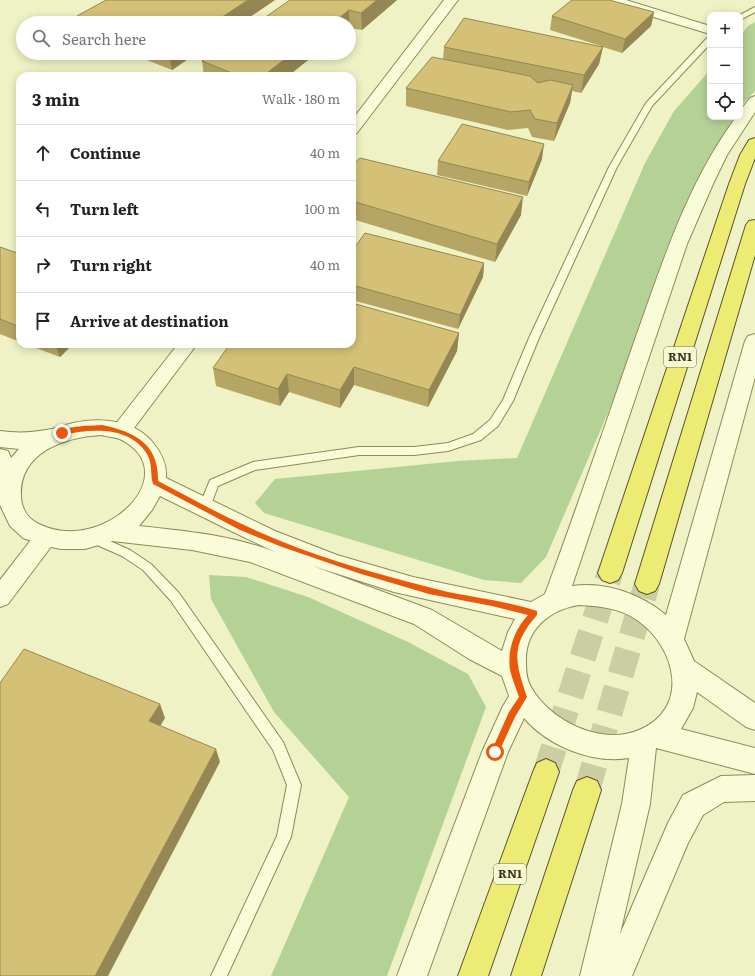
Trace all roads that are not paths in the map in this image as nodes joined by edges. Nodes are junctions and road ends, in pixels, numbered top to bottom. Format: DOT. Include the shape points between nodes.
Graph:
graph roads {
  1 [pos="451,0"];
  2 [pos="612,0"];
  3 [pos="755,8"];
  4 [pos="743,16"];
  5 [pos="707,29"];
  6 [pos="707,43"];
  7 [pos="755,102"];
  8 [pos="356,125"];
  9 [pos="755,143"];
  10 [pos="755,226"];
  11 [pos="755,341"];
  12 [pos="185,348"];
  13 [pos="121,431"];
  14 [pos="54,437"];
  15 [pos="0,439"];
  16 [pos="0,457"];
  17 [pos="155,483"];
  18 [pos="9,486"];
  19 [pos="205,508"];
  20 [pos="102,535"];
  21 [pos="45,538"];
  22 [pos="610,572"];
  23 [pos="647,584"];
  24 [pos="0,597"];
  25 [pos="555,600"];
  26 [pos="534,613"];
  27 [pos="672,638"];
  28 [pos="685,669"];
  29 [pos="514,670"];
  30 [pos="523,697"];
  31 [pos="755,718"];
  32 [pos="650,738"];
  33 [pos="755,761"];
  34 [pos="546,772"];
  35 [pos="755,788"];
  36 [pos="587,790"];
  37 [pos="219,976"];
  38 [pos="412,976"];
  39 [pos="474,976"];
  40 [pos="526,976"];
  41 [pos="595,976"];
  42 [pos="617,976"];
  1 -- 8 [label="street"];
  2 -- 5 [label="street"];
  3 -- 4 [label="lane"];
  6 -- 19 [label="lane" via="649,105 613,167 534,338 508,401 494,423 477,437 448,447 414,451 359,451 253,466 214,483"];
  7 -- 25 [label="street" via="722,148 678,246"];
  9 -- 22 [label="highway, RN1" via="737,184"];
  10 -- 23 [label="highway, RN1"];
  11 -- 27 [label="street"];
  12 -- 13 [label="street"];
  13 -- 14 [label="street" via="102,427 82,428"];
  13 -- 17 [label="street" via="138,440 150,453 155,470"];
  14 -- 15 [label="street" via="12,441"];
  14 -- 18 [label="street" via="27,454 15,469"];
  16 -- 18 [label="street" via="6,469"];
  17 -- 19 [label="street"];
  17 -- 20 [label="street" via="145,504 130,520"];
  18 -- 21 [label="street" via="9,502 15,517 28,529"];
  19 -- 26 [label="street" via="242,528 358,570 429,591"];
  20 -- 21 [label="street" via="68,541"];
  20 -- 29 [label="street" via="192,541 252,553 423,617"];
  20 -- 37 [label="lane" via="147,567 175,596 278,746 294,785 284,837"];
  21 -- 24 [label="street"];
  25 -- 26 [label="street"];
  25 -- 27 [label="street" via="579,595 606,596 631,604 654,618"];
  26 -- 29 [label="street" via="517,638"];
  27 -- 28 [label="street"];
  28 -- 31 [label="street"];
  28 -- 32 [label="street" via="685,694 681,707 674,718"];
  29 -- 30 [label="street"];
  30 -- 32 [label="street" via="536,715 554,730 576,741 599,747 623,747"];
  30 -- 38 [label="street" via="512,714 495,752"];
  32 -- 33 [label="street"];
  32 -- 41 [label="street"];
  34 -- 39 [label="highway, RN1"];
  35 -- 42 [label="street" via="721,789 693,804"];
  36 -- 40 [label="highway"];
}
